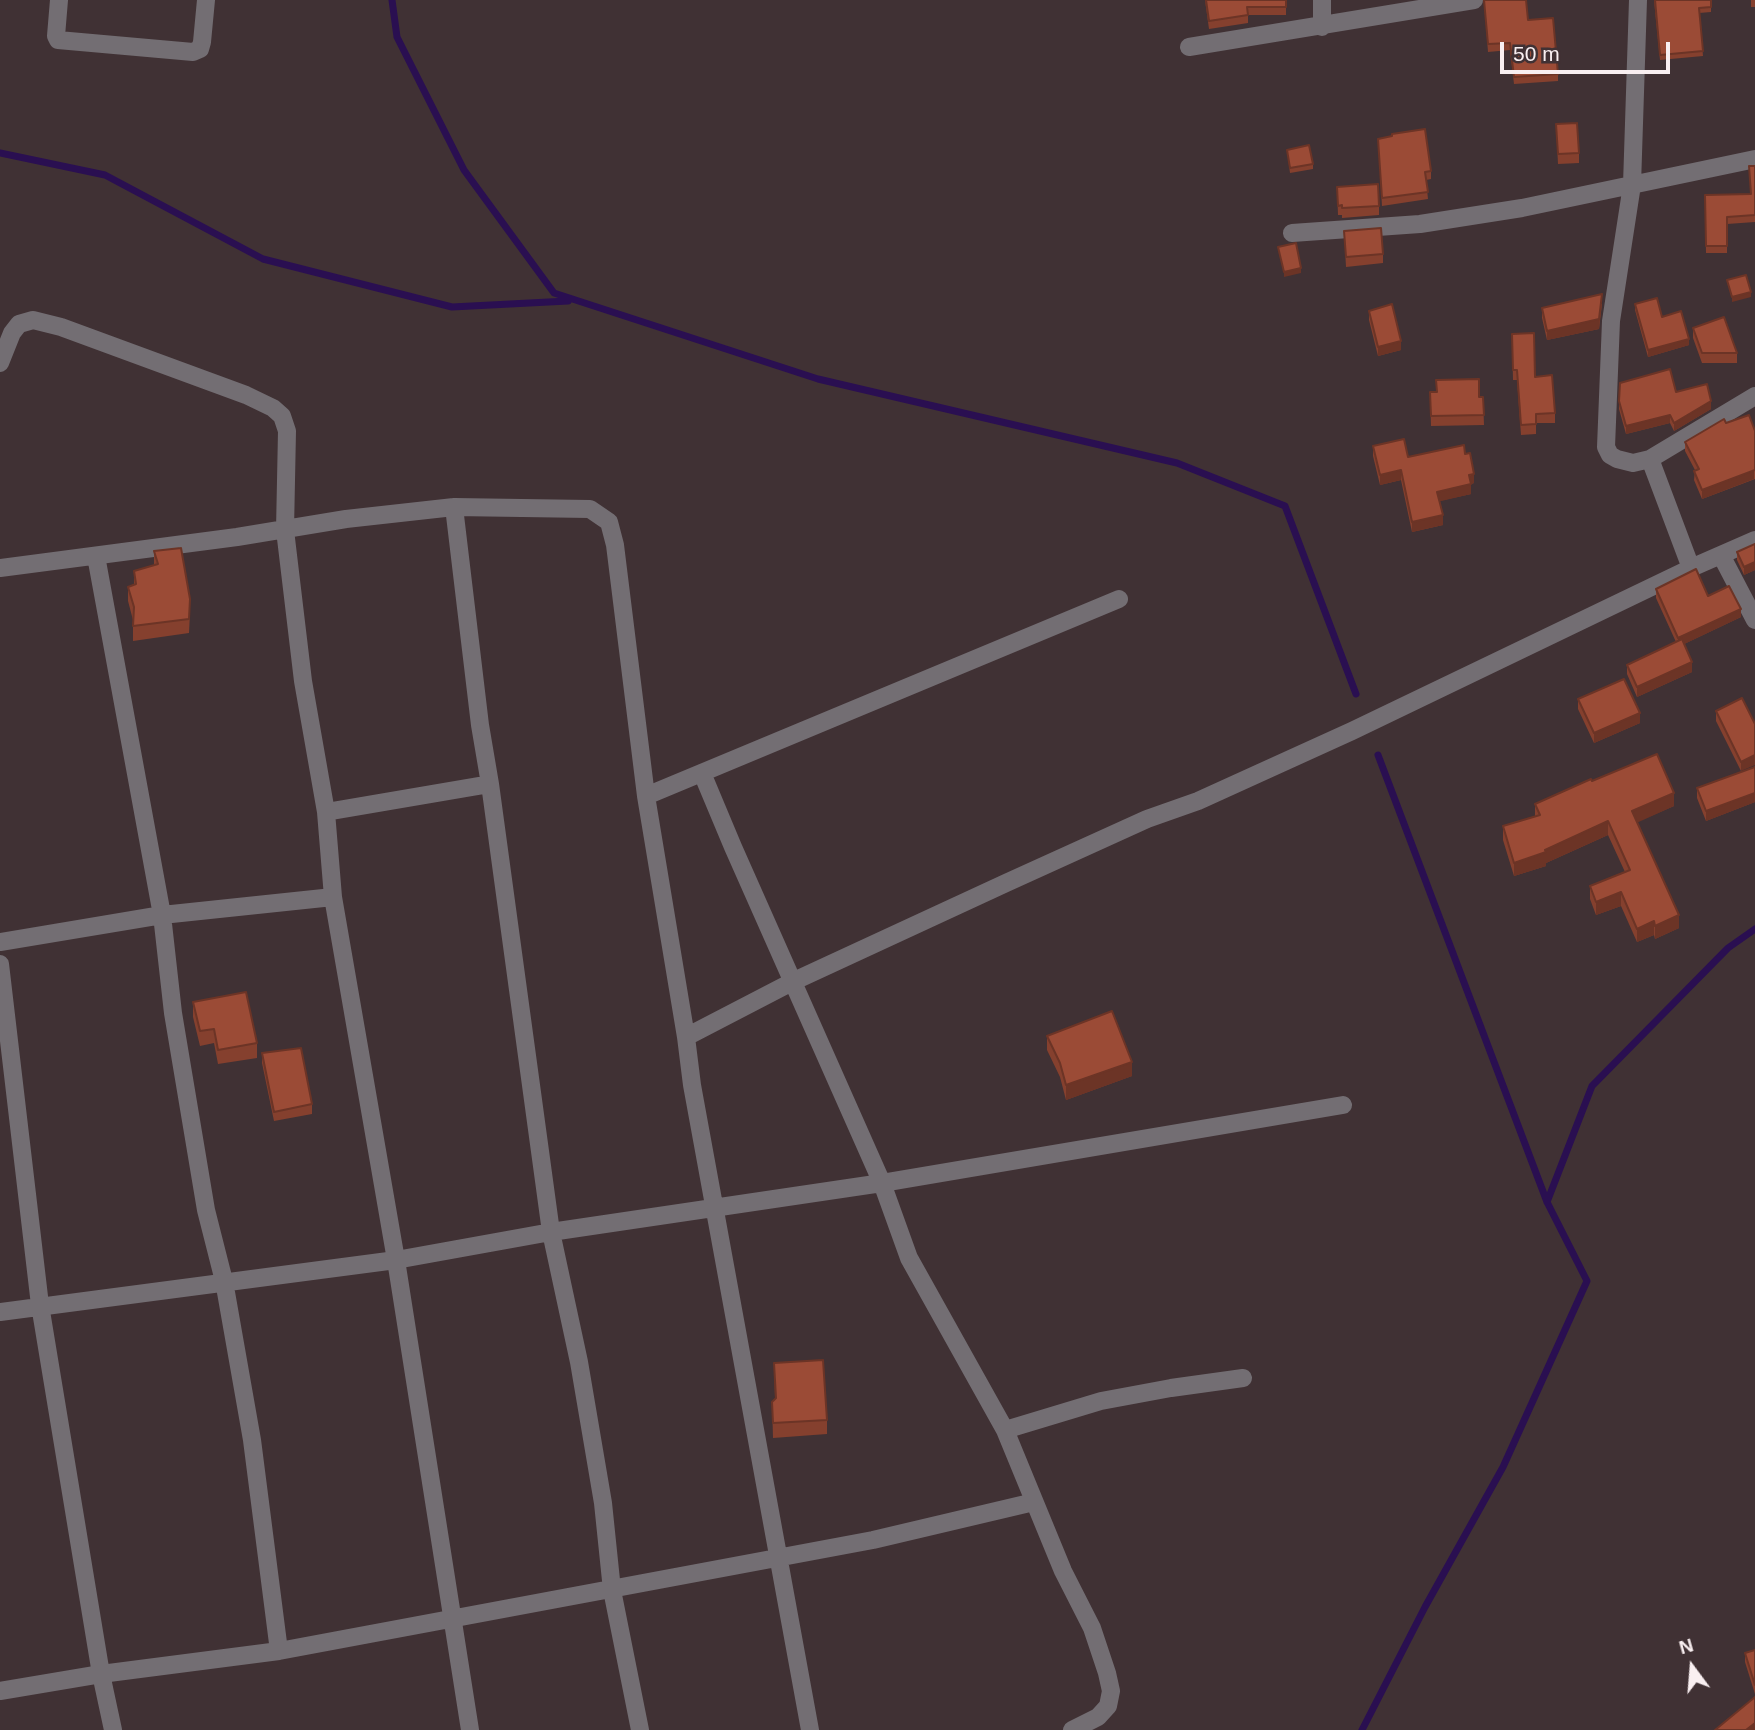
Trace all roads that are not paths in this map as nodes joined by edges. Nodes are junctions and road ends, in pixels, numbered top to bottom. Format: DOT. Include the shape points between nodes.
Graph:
graph roads {
  1 [pos="59,0"];
  2 [pos="206,0"];
  3 [pos="1322,0"];
  4 [pos="1474,0"];
  5 [pos="1638,0"];
  6 [pos="1322,27"];
  7 [pos="1189,47"];
  8 [pos="1755,159"];
  9 [pos="1632,185"];
  10 [pos="1292,233"];
  11 [pos="0,363"];
  12 [pos="1755,396"];
  13 [pos="1650,459"];
  14 [pos="454,507"];
  15 [pos="285,530"];
  16 [pos="1755,540"];
  17 [pos="96,555"];
  18 [pos="1721,555"];
  19 [pos="0,568"];
  20 [pos="1691,568"];
  21 [pos="1119,599"];
  22 [pos="1755,620"];
  23 [pos="702,773"];
  24 [pos="490,784"];
  25 [pos="646,796"];
  26 [pos="326,812"];
  27 [pos="333,897"];
  28 [pos="162,915"];
  29 [pos="0,942"];
  30 [pos="0,964"];
  31 [pos="792,982"];
  32 [pos="687,1037"];
  33 [pos="1343,1105"];
  34 [pos="882,1183"];
  35 [pos="716,1208"];
  36 [pos="551,1231"];
  37 [pos="396,1259"];
  38 [pos="223,1281"];
  39 [pos="40,1305"];
  40 [pos="0,1312"];
  41 [pos="1244,1378"];
  42 [pos="1005,1430"];
  43 [pos="1034,1502"];
  44 [pos="778,1556"];
  45 [pos="612,1590"];
  46 [pos="452,1618"];
  47 [pos="279,1651"];
  48 [pos="101,1674"];
  49 [pos="0,1691"];
  50 [pos="113,1730"];
  51 [pos="470,1730"];
  52 [pos="640,1730"];
  53 [pos="810,1730"];
  54 [pos="1072,1730"];
  1 -- 2 [label="street" via="58,40 193,52 202,43"];
  3 -- 6 [label="street"];
  4 -- 6 [label="street"];
  5 -- 9 [label="street"];
  6 -- 7 [label="street"];
  8 -- 9 [label="street"];
  9 -- 10 [label="street" via="1420,224"];
  9 -- 13 [label="street" via="1611,321 1606,447 1625,461"];
  11 -- 15 [label="street" via="12,333 19,324 33,320 273,408 282,416 287,431"];
  12 -- 13 [label="street"];
  13 -- 20 [label="street"];
  14 -- 15 [label="street"];
  14 -- 24 [label="street"];
  14 -- 25 [label="street" via="590,509 609,522"];
  15 -- 17 [label="street"];
  15 -- 26 [label="street" via="303,681"];
  16 -- 18 [label="street"];
  17 -- 19 [label="street"];
  17 -- 28 [label="street"];
  18 -- 20 [label="street"];
  18 -- 22 [label="street"];
  20 -- 31 [label="street" via="1352,731 1198,801 1147,819"];
  21 -- 23 [label="street"];
  23 -- 25 [label="street"];
  23 -- 31 [label="street"];
  24 -- 26 [label="street"];
  24 -- 36 [label="street"];
  25 -- 32 [label="street"];
  26 -- 27 [label="street"];
  27 -- 28 [label="street"];
  27 -- 37 [label="street"];
  28 -- 29 [label="street"];
  28 -- 38 [label="street" via="173,1013"];
  30 -- 39 [label="street"];
  31 -- 32 [label="street"];
  31 -- 34 [label="street"];
  32 -- 35 [label="street"];
  33 -- 34 [label="street"];
  34 -- 35 [label="street"];
  34 -- 42 [label="street" via="909,1258"];
  35 -- 36 [label="street"];
  35 -- 44 [label="street"];
  36 -- 37 [label="street"];
  36 -- 45 [label="street" via="603,1503"];
  37 -- 38 [label="street"];
  37 -- 46 [label="street"];
  38 -- 39 [label="street"];
  38 -- 47 [label="street" via="252,1440"];
  39 -- 40 [label="street"];
  39 -- 48 [label="street"];
  41 -- 42 [label="street" via="1101,1401"];
  42 -- 43 [label="street"];
  43 -- 44 [label="street" via="873,1540"];
  43 -- 54 [label="street" via="1092,1628 1111,1691 1108,1706 1098,1717"];
  44 -- 45 [label="street"];
  44 -- 53 [label="street"];
  45 -- 46 [label="street"];
  45 -- 52 [label="street"];
  46 -- 47 [label="street"];
  46 -- 51 [label="street"];
  47 -- 48 [label="street"];
  48 -- 49 [label="street"];
  48 -- 50 [label="street"];
}
